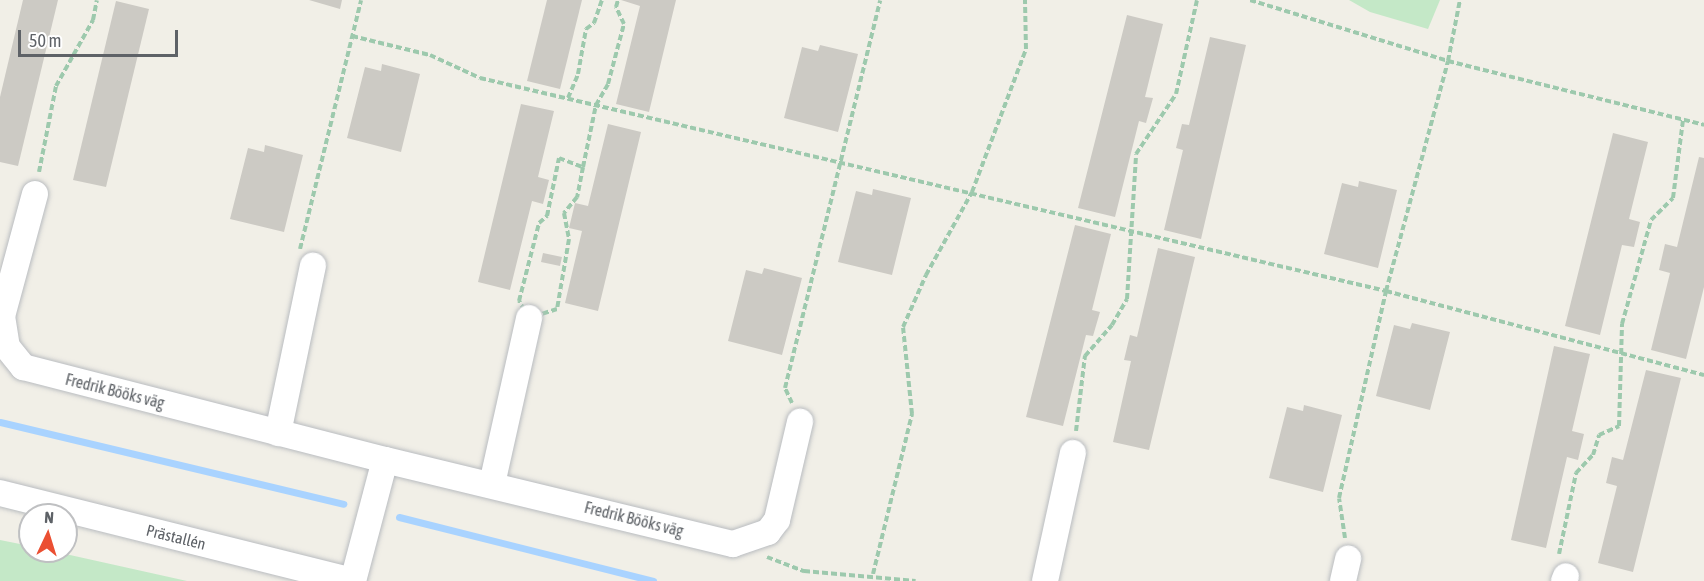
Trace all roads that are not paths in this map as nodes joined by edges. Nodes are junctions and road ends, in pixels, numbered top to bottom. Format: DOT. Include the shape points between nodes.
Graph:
graph roads {
  1 [pos="35,194"];
  2 [pos="313,266"];
  3 [pos="529,318"];
  4 [pos="800,422"];
  5 [pos="278,433"];
  6 [pos="1073,453"];
  7 [pos="385,460"];
  8 [pos="492,484"];
  9 [pos="0,493"];
  10 [pos="353,581"];
  11 [pos="1045,581"];
  1 -- 5 [label="street, Fredrik Bööks väg" via="2,316 3,335 14,359 23,367"];
  2 -- 5 [label="street"];
  3 -- 8 [label="street"];
  4 -- 8 [label="street, Fredrik Bööks väg" via="777,520 768,532 734,544"];
  5 -- 7 [label="street, Fredrik Bööks väg"];
  6 -- 11 [label="street"];
  7 -- 8 [label="street, Fredrik Bööks väg"];
  7 -- 10 [label="street"];
  9 -- 10 [label="street, Prästallén"];
}
